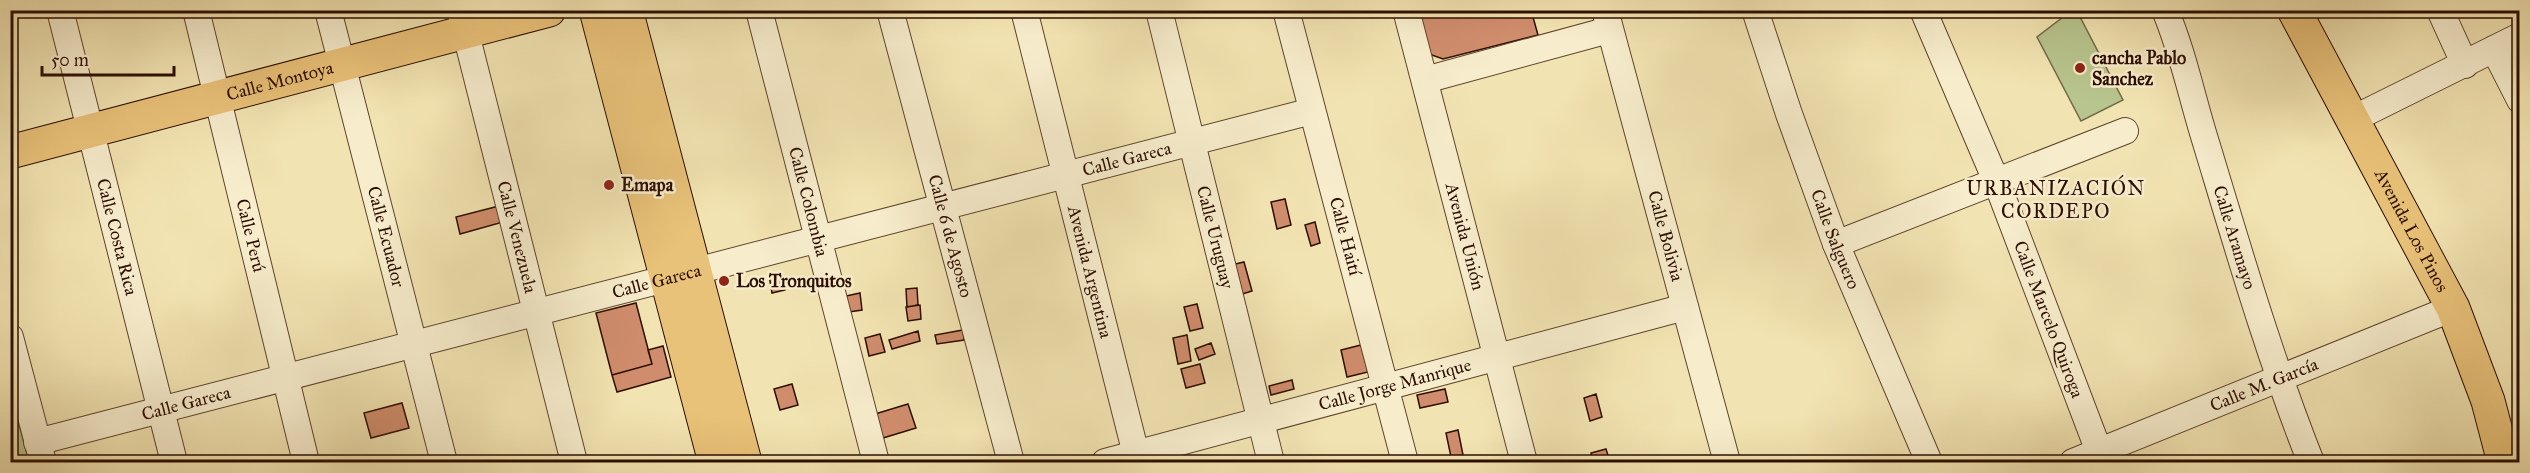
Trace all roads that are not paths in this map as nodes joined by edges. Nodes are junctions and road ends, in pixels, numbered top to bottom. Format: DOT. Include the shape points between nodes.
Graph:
graph roads {
  1 [pos="60,10"];
  2 [pos="196,10"];
  3 [pos="328,10"];
  4 [pos="549,10"];
  5 [pos="596,10"];
  6 [pos="626,10"];
  7 [pos="759,10"];
  8 [pos="890,10"];
  9 [pos="1024,10"];
  10 [pos="1159,10"];
  11 [pos="1286,10"];
  12 [pos="1406,10"];
  13 [pos="1923,10"];
  14 [pos="2165,10"];
  15 [pos="2295,10"];
  16 [pos="2440,10"];
  17 [pos="1761,12"];
  18 [pos="1607,20"];
  19 [pos="463,21"];
  20 [pos="2520,36"];
  21 [pos="2494,49"];
  22 [pos="342,64"];
  23 [pos="2465,64"];
  24 [pos="1425,80"];
  25 [pos="217,97"];
  26 [pos="2520,100"];
  27 [pos="1312,111"];
  28 [pos="2353,119"];
  29 [pos="91,130"];
  30 [pos="2125,131"];
  31 [pos="1191,142"];
  32 [pos="10,152"];
  33 [pos="1066,175"];
  34 [pos="1997,183"];
  35 [pos="942,207"];
  36 [pos="816,240"];
  37 [pos="1836,244"];
  38 [pos="679,276"];
  39 [pos="1685,307"];
  40 [pos="2453,308"];
  41 [pos="534,313"];
  42 [pos="10,338"];
  43 [pos="414,344"];
  44 [pos="1496,357"];
  45 [pos="285,378"];
  46 [pos="2278,379"];
  47 [pos="1385,387"];
  48 [pos="160,410"];
  49 [pos="1260,419"];
  50 [pos="40,452"];
  51 [pos="2101,457"];
  52 [pos="1137,458"];
  53 [pos="2520,459"];
  54 [pos="174,462"];
  55 [pos="306,462"];
  56 [pos="444,462"];
  57 [pos="574,462"];
  58 [pos="715,462"];
  59 [pos="745,462"];
  60 [pos="876,462"];
  61 [pos="1011,462"];
  62 [pos="1105,462"];
  63 [pos="1271,462"];
  64 [pos="1405,462"];
  65 [pos="1524,462"];
  66 [pos="1727,462"];
  67 [pos="1929,462"];
  68 [pos="2073,462"];
  69 [pos="2312,462"];
  70 [pos="2506,462"];
  1 -- 29 [label="street, Calle Costa Rica"];
  2 -- 25 [label="street, Calle Perú"];
  3 -- 22 [label="street, Calle Ecuador"];
  4 -- 19 [label="main road, Calle Montoya"];
  5 -- 38 [label="main road"];
  6 -- 38 [label="main road"];
  7 -- 36 [label="street, Calle Colombia"];
  8 -- 35 [label="street, Calle 6 de Agosto"];
  9 -- 33 [label="street, Avenida Argentina"];
  10 -- 31 [label="street, Calle Uruguay"];
  11 -- 27 [label="street, Calle Haití"];
  12 -- 24 [label="street, Avenida Unión"];
  13 -- 34 [label="street, Calle Marcelo Quiroga"];
  14 -- 46 [label="street, Calle Aramayo" via="2182,51 2194,105"];
  15 -- 28 [label="main road, Avenida Los Pinos"];
  16 -- 23 [label="street"];
  17 -- 37 [label="street, Calle Salguero" via="1789,114"];
  18 -- 24 [label="street"];
  18 -- 39 [label="street, Calle Bolivia"];
  19 -- 22 [label="main road, Calle Montoya"];
  19 -- 41 [label="street, Calle Venezuela"];
  20 -- 21 [label="street"];
  21 -- 23 [label="street"];
  21 -- 26 [label="street"];
  22 -- 25 [label="main road, Calle Montoya"];
  22 -- 43 [label="street, Calle Ecuador"];
  23 -- 28 [label="street"];
  24 -- 44 [label="street, Avenida Unión"];
  25 -- 29 [label="main road, Calle Montoya"];
  25 -- 45 [label="street, Calle Perú"];
  27 -- 31 [label="street, Calle Gareca"];
  27 -- 47 [label="street, Calle Haití"];
  28 -- 40 [label="main road, Avenida Los Pinos"];
  29 -- 32 [label="main road, Calle Montoya"];
  29 -- 48 [label="street, Calle Costa Rica"];
  30 -- 34 [label="street"];
  31 -- 33 [label="street, Calle Gareca"];
  31 -- 49 [label="street, Calle Uruguay"];
  33 -- 35 [label="street, Calle Gareca"];
  33 -- 52 [label="street, Avenida Argentina"];
  34 -- 37 [label="street"];
  34 -- 51 [label="street, Calle Marcelo Quiroga"];
  35 -- 36 [label="street, Calle Gareca"];
  35 -- 61 [label="street, Calle 6 de Agosto"];
  36 -- 38 [label="street, Calle Gareca"];
  36 -- 60 [label="street, Calle Colombia"];
  37 -- 67 [label="street, Calle Salguero"];
  38 -- 41 [label="street, Calle Gareca"];
  38 -- 58 [label="main road"];
  38 -- 59 [label="main road"];
  39 -- 44 [label="street, Calle Jorge Manrique"];
  39 -- 66 [label="street, Calle Bolivia"];
  40 -- 46 [label="street, Calle M. García"];
  40 -- 70 [label="main road, Avenida Los Pinos" via="2488,400"];
  41 -- 43 [label="street, Calle Gareca"];
  41 -- 57 [label="street, Calle Venezuela"];
  42 -- 50 [label="street"];
  43 -- 45 [label="street, Calle Gareca"];
  43 -- 56 [label="street, Calle Ecuador"];
  44 -- 47 [label="street, Calle Jorge Manrique"];
  44 -- 65 [label="street, Avenida Unión"];
  45 -- 48 [label="street, Calle Gareca"];
  45 -- 55 [label="street, Calle Perú"];
  46 -- 51 [label="street, Calle M. García"];
  46 -- 69 [label="street, Calle Aramayo"];
  47 -- 49 [label="street, Calle Jorge Manrique"];
  47 -- 64 [label="street, Calle Haití"];
  48 -- 50 [label="street, Calle Gareca"];
  48 -- 54 [label="street, Calle Costa Rica"];
  49 -- 52 [label="street, Calle Jorge Manrique"];
  49 -- 63 [label="street, Calle Uruguay"];
  51 -- 68 [label="street, Calle M. García"];
  52 -- 62 [label="street, Calle Jorge Manrique"];
  53 -- 70 [label="street"];
}
